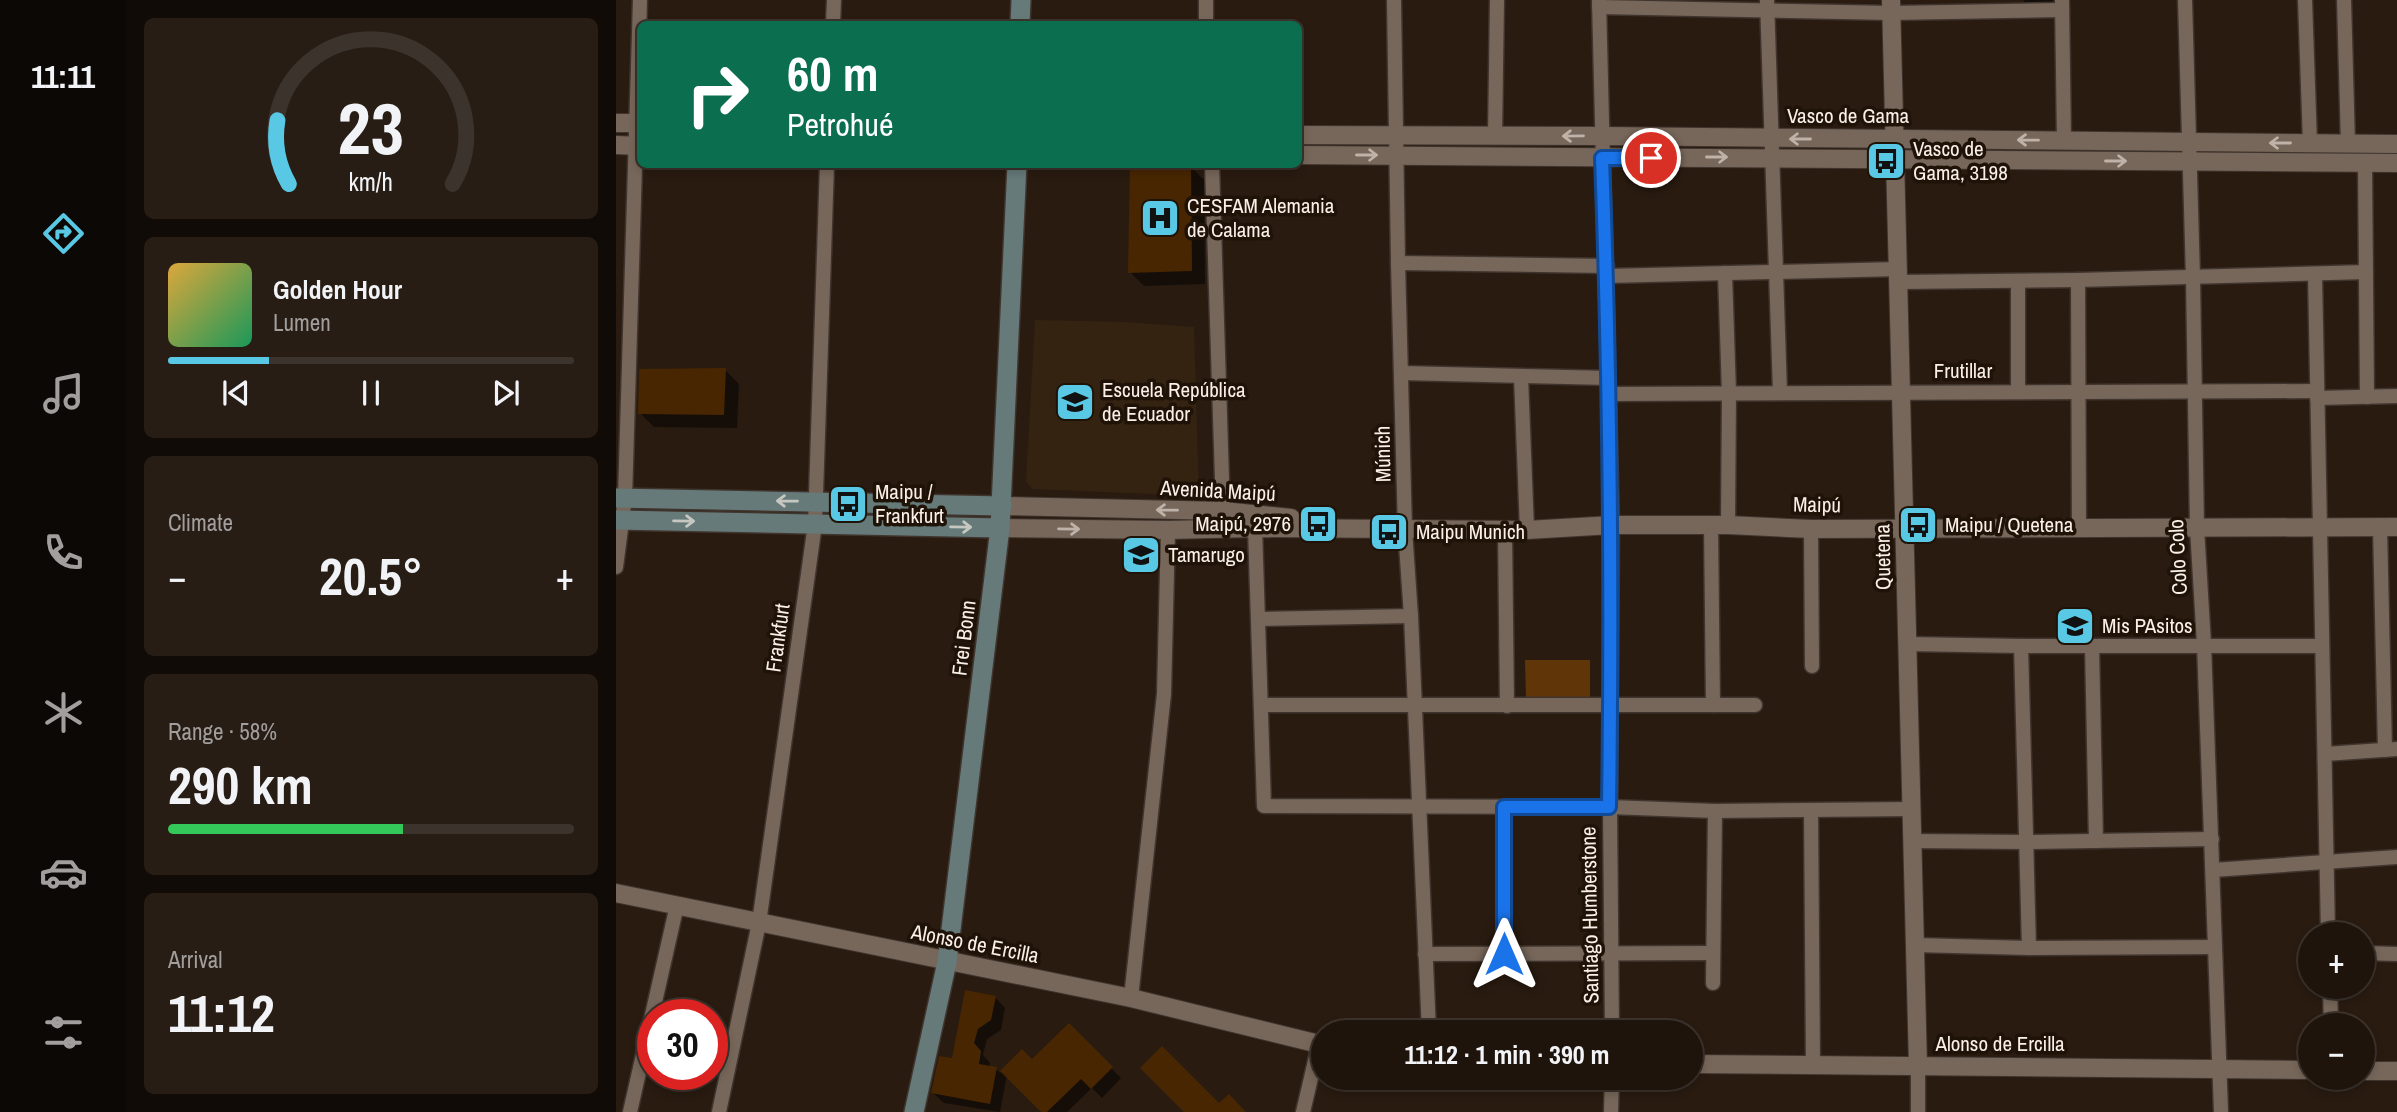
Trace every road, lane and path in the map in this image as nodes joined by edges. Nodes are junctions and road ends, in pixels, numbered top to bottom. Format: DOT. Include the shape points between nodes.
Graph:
graph roads {
  1 [pos="640,0"];
  2 [pos="834,0"];
  3 [pos="1021,0"];
  4 [pos="1206,0"];
  5 [pos="1394,0"];
  6 [pos="1497,0"];
  7 [pos="2185,0"];
  8 [pos="2305,0"];
  9 [pos="2344,0"];
  10 [pos="1599,3"];
  11 [pos="1767,5"];
  12 [pos="2014,5"];
  13 [pos="2062,5"];
  14 [pos="1891,6"];
  15 [pos="640,21"];
  16 [pos="833,21"];
  17 [pos="1020,21"];
  18 [pos="1206,21"];
  19 [pos="616,122"];
  20 [pos="637,123"];
  21 [pos="1302,135"];
  22 [pos="1396,135"];
  23 [pos="1602,135"];
  24 [pos="1495,137"];
  25 [pos="1896,138"];
  26 [pos="1773,139"];
  27 [pos="2064,141"];
  28 [pos="2189,142"];
  29 [pos="2310,143"];
  30 [pos="2348,144"];
  31 [pos="2397,144"];
  32 [pos="616,145"];
  33 [pos="637,146"];
  34 [pos="1302,155"];
  35 [pos="1396,155"];
  36 [pos="1602,158"];
  37 [pos="1774,158"];
  38 [pos="1896,160"];
  39 [pos="2189,162"];
  40 [pos="2365,163"];
  41 [pos="2397,163"];
  42 [pos="637,166"];
  43 [pos="827,168"];
  44 [pos="1017,168"];
  45 [pos="1212,168"];
  46 [pos="1398,263"];
  47 [pos="1607,271"];
  48 [pos="2366,272"];
  49 [pos="1724,273"];
  50 [pos="1777,273"];
  51 [pos="2315,274"];
  52 [pos="1899,275"];
  53 [pos="2193,277"];
  54 [pos="2078,280"];
  55 [pos="2018,281"];
  56 [pos="1402,373"];
  57 [pos="1521,376"];
  58 [pos="1608,378"];
  59 [pos="2194,391"];
  60 [pos="1902,392"];
  61 [pos="2018,392"];
  62 [pos="2078,392"];
  63 [pos="1729,393"];
  64 [pos="1780,393"];
  65 [pos="1609,394"];
  66 [pos="2317,395"];
  67 [pos="2397,396"];
  68 [pos="2367,397"];
  69 [pos="620,498"];
  70 [pos="817,502"];
  71 [pos="1002,506"];
  72 [pos="1223,511"];
  73 [pos="619,520"];
  74 [pos="815,524"];
  75 [pos="1612,525"];
  76 [pos="1719,525"];
  77 [pos="2388,527"];
  78 [pos="1000,528"];
  79 [pos="1255,528"];
  80 [pos="1905,528"];
  81 [pos="2079,528"];
  82 [pos="2197,528"];
  83 [pos="2320,528"];
  84 [pos="1811,529"];
  85 [pos="1168,530"];
  86 [pos="1405,530"];
  87 [pos="1505,530"];
  88 [pos="1527,530"];
  89 [pos="616,567"];
  90 [pos="1411,617"];
  91 [pos="1258,619"];
  92 [pos="1908,644"];
  93 [pos="2204,644"];
  94 [pos="2021,646"];
  95 [pos="2092,646"];
  96 [pos="2322,646"];
  97 [pos="1812,666"];
  98 [pos="1261,705"];
  99 [pos="1713,705"];
  100 [pos="1755,705"];
  101 [pos="1414,706"];
  102 [pos="1507,706"];
  103 [pos="1611,706"];
  104 [pos="2391,749"];
  105 [pos="2325,754"];
  106 [pos="1418,806"];
  107 [pos="1504,807"];
  108 [pos="1609,807"];
  109 [pos="1912,809"];
  110 [pos="1811,810"];
  111 [pos="1715,811"];
  112 [pos="2212,839"];
  113 [pos="1912,841"];
  114 [pos="2096,841"];
  115 [pos="2026,842"];
  116 [pos="2397,857"];
  117 [pos="2326,862"];
  118 [pos="2213,870"];
  119 [pos="616,893"];
  120 [pos="677,905"];
  121 [pos="2328,922"];
  122 [pos="759,923"];
  123 [pos="1915,945"];
  124 [pos="2215,947"];
  125 [pos="2029,948"];
  126 [pos="1713,953"];
  127 [pos="2375,953"];
  128 [pos="1425,954"];
  129 [pos="1504,954"];
  130 [pos="1611,954"];
  131 [pos="2397,954"];
  132 [pos="947,962"];
  133 [pos="1713,983"];
  134 [pos="1131,998"];
  135 [pos="1428,1020"];
  136 [pos="1612,1020"];
  137 [pos="1311,1043"];
  138 [pos="1703,1064"];
  139 [pos="1813,1065"];
  140 [pos="1918,1066"];
  141 [pos="2220,1069"];
  142 [pos="2298,1070"];
  143 [pos="2375,1070"];
  144 [pos="2397,1071"];
  145 [pos="1311,1082"];
  146 [pos="1612,1090"];
  147 [pos="631,1112"];
  148 [pos="719,1112"];
  149 [pos="914,1112"];
  150 [pos="1303,1112"];
  151 [pos="1611,1112"];
  152 [pos="1918,1112"];
  153 [pos="2221,1112"];
  1 -- 15 [label="street"];
  2 -- 16 [label="street"];
  3 -- 17 [label="main road"];
  4 -- 18 [label="street"];
  5 -- 22 [label="street, Múnich"];
  6 -- 24 [label="street"];
  7 -- 28 [label="street, Colo Colo"];
  8 -- 29 [label="street"];
  9 -- 30 [label="street"];
  10 -- 11 [label="street"];
  10 -- 23 [label="street, Santiago Humberstone"];
  11 -- 14 [label="street"];
  11 -- 26 [label="street"];
  12 -- 13 [label="street"];
  12 -- 14 [label="street"];
  13 -- 27 [label="street"];
  14 -- 25 [label="street, Quetena"];
  19 -- 20 [label="street"];
  21 -- 22 [label="street, Vasco de Gama"];
  22 -- 24 [label="street, Vasco de Gama"];
  22 -- 35 [label="street, Múnich"];
  23 -- 24 [label="street, Vasco de Gama, one-way"];
  23 -- 26 [label="street, Vasco de Gama"];
  23 -- 36 [label="street, Santiago Humberstone"];
  25 -- 26 [label="street, Vasco de Gama, one-way"];
  27 -- 25 [label="street, Vasco de Gama, one-way"];
  25 -- 38 [label="street, Quetena"];
  26 -- 37 [label="street"];
  27 -- 28 [label="street, Vasco de Gama"];
  29 -- 28 [label="street, Vasco de Gama, one-way"];
  28 -- 39 [label="street, Colo Colo"];
  29 -- 30 [label="street, Vasco de Gama"];
  30 -- 31 [label="street, Vasco de Gama"];
  32 -- 33 [label="street"];
  34 -- 35 [label="street, Vasco de Gama, one-way"];
  35 -- 36 [label="street, Vasco de Gama"];
  35 -- 46 [label="street, Múnich"];
  36 -- 37 [label="street, Vasco de Gama, one-way"];
  36 -- 47 [label="street, Santiago Humberstone"];
  37 -- 38 [label="street, Vasco de Gama"];
  37 -- 50 [label="street"];
  38 -- 39 [label="street, Vasco de Gama, one-way"];
  38 -- 52 [label="street, Quetena"];
  39 -- 40 [label="street, Vasco de Gama"];
  39 -- 53 [label="street, Colo Colo"];
  40 -- 41 [label="street, Vasco de Gama"];
  40 -- 48 [label="street"];
  42 -- 69 [label="street"];
  43 -- 70 [label="street, Frankfurt"];
  44 -- 71 [label="main road, Frei Bonn"];
  45 -- 72 [label="street"];
  46 -- 47 [label="street"];
  46 -- 56 [label="street, Múnich"];
  47 -- 49 [label="street"];
  47 -- 58 [label="street, Santiago Humberstone"];
  48 -- 51 [label="street"];
  48 -- 68 [label="street"];
  49 -- 50 [label="street"];
  49 -- 63 [label="street"];
  50 -- 52 [label="street"];
  50 -- 64 [label="street"];
  51 -- 53 [label="street"];
  51 -- 66 [label="street"];
  52 -- 55 [label="street"];
  52 -- 60 [label="street, Quetena"];
  53 -- 54 [label="street"];
  53 -- 59 [label="street, Colo Colo"];
  54 -- 55 [label="street"];
  54 -- 62 [label="street"];
  55 -- 61 [label="street"];
  56 -- 57 [label="street"];
  56 -- 86 [label="street, Múnich"];
  57 -- 58 [label="street"];
  57 -- 88 [label="street"];
  58 -- 65 [label="street, Santiago Humberstone"];
  59 -- 62 [label="street, Frutillar"];
  59 -- 66 [label="street, Frutillar"];
  59 -- 82 [label="street, Colo Colo"];
  60 -- 61 [label="street, Frutillar"];
  60 -- 64 [label="street, Frutillar"];
  60 -- 80 [label="street, Quetena"];
  61 -- 62 [label="street, Frutillar"];
  62 -- 81 [label="street"];
  63 -- 64 [label="street, Frutillar"];
  63 -- 65 [label="street, Frutillar"];
  63 -- 76 [label="street"];
  65 -- 75 [label="street, Santiago Humberstone"];
  66 -- 68 [label="street, Frutillar"];
  66 -- 83 [label="street"];
  67 -- 68 [label="street, Frutillar"];
  70 -- 69 [label="main road, Avenida Maipú, one-way"];
  69 -- 73 [label="street"];
  70 -- 71 [label="main road, Avenida Maipú"];
  70 -- 74 [label="street, Frankfurt"];
  72 -- 71 [label="street, Avenida Maipú, one-way"];
  71 -- 78 [label="main road, Frei Bonn"];
  72 -- 86 [label="street, Avenida Maipú"];
  73 -- 74 [label="main road, Avenida Maipú, one-way"];
  73 -- 89 [label="street"];
  74 -- 78 [label="main road, Avenida Maipú, one-way"];
  74 -- 122 [label="street, Frankfurt"];
  75 -- 76 [label="street, Maipú"];
  75 -- 88 [label="street, Maipú"];
  75 -- 103 [label="street, Santiago Humberstone"];
  76 -- 84 [label="street, Maipú"];
  76 -- 99 [label="street"];
  77 -- 83 [label="street, Maipú"];
  77 -- 104 [label="street"];
  78 -- 85 [label="street, Avenida Maipú, one-way"];
  78 -- 132 [label="main road, Frei Bonn"];
  79 -- 85 [label="street, Avenida Maipú"];
  79 -- 86 [label="street, Avenida Maipú"];
  79 -- 91 [label="street"];
  80 -- 81 [label="street, Maipú"];
  80 -- 84 [label="street, Maipú"];
  80 -- 92 [label="street, Quetena"];
  81 -- 82 [label="street, Maipú"];
  82 -- 83 [label="street, Maipú"];
  82 -- 93 [label="street, Colo Colo"];
  83 -- 96 [label="street"];
  84 -- 97 [label="street"];
  85 -- 134 [label="street" via="1164,695"];
  86 -- 87 [label="street, Maipú"];
  86 -- 90 [label="street, Múnich"];
  87 -- 88 [label="street, Maipú"];
  87 -- 102 [label="street"];
  90 -- 91 [label="street"];
  90 -- 101 [label="street, Múnich"];
  91 -- 98 [label="street"];
  92 -- 94 [label="street"];
  92 -- 109 [label="street, Quetena"];
  93 -- 95 [label="street"];
  93 -- 96 [label="street"];
  93 -- 112 [label="street, Colo Colo"];
  94 -- 95 [label="street"];
  94 -- 115 [label="street"];
  95 -- 114 [label="street"];
  96 -- 105 [label="street"];
  98 -- 101 [label="street"];
  98 -- 106 [label="street" via="1264,806"];
  99 -- 100 [label="street"];
  99 -- 103 [label="street"];
  101 -- 102 [label="street"];
  101 -- 106 [label="street, Múnich"];
  102 -- 103 [label="street"];
  103 -- 108 [label="street, Santiago Humberstone"];
  104 -- 105 [label="street"];
  105 -- 117 [label="street"];
  106 -- 107 [label="street"];
  106 -- 128 [label="street, Múnich"];
  107 -- 108 [label="street"];
  107 -- 129 [label="street"];
  108 -- 111 [label="street"];
  108 -- 130 [label="street, Santiago Humberstone"];
  109 -- 110 [label="street"];
  109 -- 113 [label="street, Quetena"];
  110 -- 111 [label="street"];
  110 -- 139 [label="street"];
  111 -- 126 [label="street"];
  112 -- 114 [label="street"];
  112 -- 118 [label="street, Colo Colo"];
  113 -- 115 [label="street"];
  113 -- 123 [label="street, Quetena"];
  114 -- 115 [label="street"];
  115 -- 125 [label="street"];
  116 -- 117 [label="street"];
  117 -- 118 [label="street"];
  117 -- 121 [label="street"];
  118 -- 124 [label="street, Colo Colo"];
  119 -- 120 [label="street, Alonso de Ercilla"];
  120 -- 122 [label="street, Alonso de Ercilla"];
  120 -- 147 [label="street"];
  122 -- 132 [label="street, Alonso de Ercilla"];
  122 -- 148 [label="street, Frankfurt"];
  123 -- 125 [label="street"];
  123 -- 140 [label="street, Quetena"];
  124 -- 125 [label="street"];
  124 -- 141 [label="street, Colo Colo"];
  126 -- 130 [label="street"];
  126 -- 133 [label="street"];
  127 -- 131 [label="street"];
  128 -- 129 [label="street"];
  128 -- 135 [label="street, Múnich"];
  129 -- 130 [label="street"];
  130 -- 136 [label="street, Santiago Humberstone"];
  132 -- 134 [label="street, Alonso de Ercilla"];
  132 -- 149 [label="main road, Frei Bonn"];
  134 -- 137 [label="street, Alonso de Ercilla"];
  138 -- 139 [label="street, Alonso de Ercilla"];
  139 -- 140 [label="street, Alonso de Ercilla"];
  140 -- 141 [label="street, Alonso de Ercilla"];
  140 -- 152 [label="street, Quetena"];
  141 -- 142 [label="street, Alonso de Ercilla"];
  141 -- 153 [label="street, Colo Colo"];
  143 -- 144 [label="street"];
  145 -- 150 [label="street"];
  146 -- 151 [label="street"];
}
